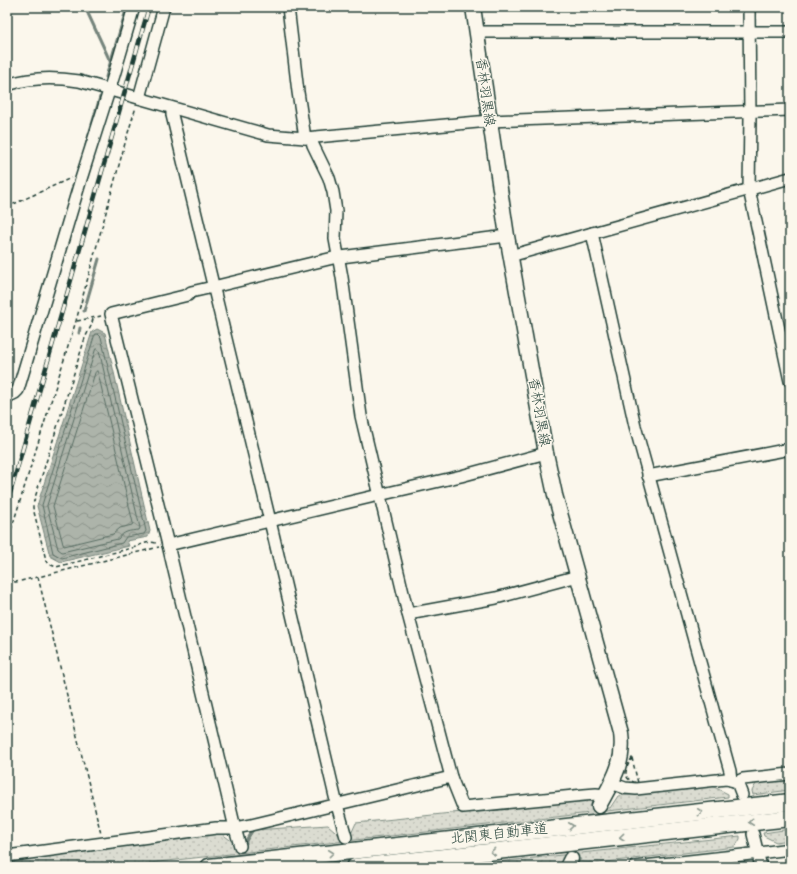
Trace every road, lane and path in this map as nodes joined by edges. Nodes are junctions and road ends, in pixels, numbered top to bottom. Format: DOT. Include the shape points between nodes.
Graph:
graph roads {
  1 [pos="134,7"];
  2 [pos="164,7"];
  3 [pos="288,7"];
  4 [pos="463,7"];
  5 [pos="473,7"];
  6 [pos="750,7"];
  7 [pos="749,32"];
  8 [pos="790,32"];
  9 [pos="476,33"];
  10 [pos="7,85"];
  11 [pos="109,90"];
  12 [pos="139,98"];
  13 [pos="172,108"];
  14 [pos="790,110"];
  15 [pos="750,111"];
  16 [pos="489,121"];
  17 [pos="308,138"];
  18 [pos="790,178"];
  19 [pos="81,179"];
  20 [pos="749,189"];
  21 [pos="7,207"];
  22 [pos="592,233"];
  23 [pos="507,236"];
  24 [pos="510,256"];
  25 [pos="339,257"];
  26 [pos="213,287"];
  27 [pos="110,314"];
  28 [pos="93,318"];
  29 [pos="76,321"];
  30 [pos="790,381"];
  31 [pos="7,397"];
  32 [pos="790,449"];
  33 [pos="546,454"];
  34 [pos="648,476"];
  35 [pos="379,495"];
  36 [pos="270,521"];
  37 [pos="7,543"];
  38 [pos="168,545"];
  39 [pos="578,576"];
  40 [pos="38,577"];
  41 [pos="7,581"];
  42 [pos="408,614"];
  43 [pos="632,758"];
  44 [pos="790,774"];
  45 [pos="451,777"];
  46 [pos="734,781"];
  47 [pos="605,795"];
  48 [pos="742,795"];
  49 [pos="790,802"];
  50 [pos="337,805"];
  51 [pos="790,818"];
  52 [pos="235,828"];
  53 [pos="753,834"];
  54 [pos="346,837"];
  55 [pos="103,843"];
  56 [pos="240,846"];
  57 [pos="790,849"];
  58 [pos="757,853"];
  59 [pos="7,856"];
  60 [pos="209,867"];
  61 [pos="355,867"];
  62 [pos="635,867"];
  63 [pos="761,867"];
  1 -- 11 [label="street"];
  2 -- 12 [label="street"];
  3 -- 17 [label="street" via="298,92"];
  4 -- 5 [label="street"];
  5 -- 9 [label="main road, 香林羽黒線"];
  6 -- 7 [label="street"];
  7 -- 8 [label="street"];
  7 -- 9 [label="street"];
  7 -- 15 [label="street"];
  9 -- 16 [label="main road, 香林羽黒線"];
  10 -- 11 [label="street" via="28,80 59,78"];
  11 -- 12 [label="street"];
  11 -- 19 [label="street"];
  12 -- 13 [label="street"];
  12 -- 29 [label="path"];
  13 -- 17 [label="street" via="268,135"];
  13 -- 26 [label="street"];
  14 -- 15 [label="street"];
  15 -- 16 [label="street"];
  15 -- 20 [label="street"];
  16 -- 17 [label="street"];
  16 -- 23 [label="main road, 香林羽黒線"];
  17 -- 25 [label="street" via="329,178 333,192 336,211 335,239"];
  18 -- 20 [label="street"];
  19 -- 21 [label="path" via="74,177"];
  19 -- 31 [label="street" via="18,390"];
  20 -- 22 [label="street"];
  20 -- 30 [label="street"];
  22 -- 24 [label="street"];
  22 -- 34 [label="street"];
  23 -- 24 [label="main road, 香林羽黒線"];
  23 -- 25 [label="street"];
  24 -- 33 [label="main road, 香林羽黒線"];
  25 -- 26 [label="street"];
  25 -- 35 [label="street" via="361,416"];
  26 -- 27 [label="street"];
  26 -- 36 [label="street"];
  27 -- 28 [label="path"];
  27 -- 38 [label="street"];
  28 -- 29 [label="path"];
  28 -- 38 [label="path" via="33,504 46,560 56,567 140,544 153,542"];
  29 -- 37 [label="path"];
  32 -- 34 [label="street"];
  33 -- 35 [label="street"];
  33 -- 39 [label="main road, 香林羽黒線"];
  34 -- 46 [label="street"];
  35 -- 36 [label="street"];
  35 -- 42 [label="street"];
  36 -- 38 [label="street"];
  36 -- 50 [label="street"];
  38 -- 40 [label="path"];
  38 -- 52 [label="street"];
  39 -- 42 [label="street" via="496,598"];
  39 -- 47 [label="main road, 香林羽黒線" via="622,741 618,771"];
  40 -- 41 [label="path" via="16,582"];
  40 -- 55 [label="path"];
  42 -- 45 [label="street"];
  43 -- 43 [label="path" via="636,772 638,783 630,781 626,773"];
  44 -- 46 [label="street"];
  45 -- 47 [label="street" via="462,807"];
  45 -- 50 [label="street"];
  46 -- 47 [label="street" via="712,780 636,789 625,788"];
  46 -- 48 [label="street"];
  60 -- 49 [label="highway, 北関東自動車道, one-way"];
  50 -- 52 [label="street"];
  50 -- 54 [label="street"];
  51 -- 61 [label="highway, 北関東自動車道, one-way"];
  52 -- 55 [label="street" via="216,828"];
  52 -- 56 [label="street"];
  53 -- 58 [label="street"];
  55 -- 59 [label="street"];
  57 -- 58 [label="street"];
  58 -- 62 [label="street"];
  58 -- 63 [label="street"];
}
